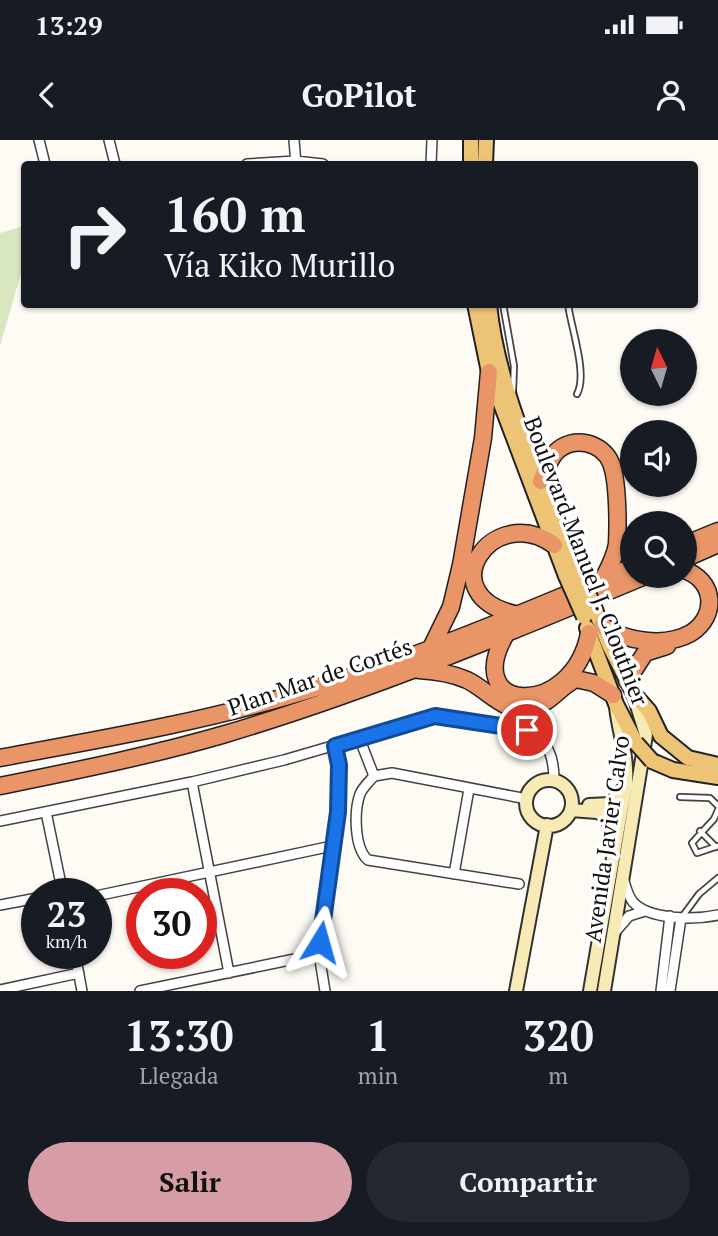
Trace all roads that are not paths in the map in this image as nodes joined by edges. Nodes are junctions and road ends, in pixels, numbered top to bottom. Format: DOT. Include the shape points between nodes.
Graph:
graph roads {
  1 [pos="39,140"];
  2 [pos="109,140"];
  3 [pos="294,140"];
  4 [pos="432,140"];
  5 [pos="471,140"];
  6 [pos="486,140"];
  7 [pos="44,161"];
  8 [pos="114,161"];
  9 [pos="295,161"];
  10 [pos="431,161"];
  11 [pos="471,161"];
  12 [pos="485,161"];
  13 [pos="476,308"];
  14 [pos="490,308"];
  15 [pos="504,308"];
  16 [pos="569,308"];
  17 [pos="489,372"];
  18 [pos="576,394"];
  19 [pos="511,399"];
  20 [pos="541,481"];
  21 [pos="718,531"];
  22 [pos="697,540"];
  23 [pos="718,544"];
  24 [pos="554,545"];
  25 [pos="697,553"];
  26 [pos="620,572"];
  27 [pos="572,573"];
  28 [pos="697,576"];
  29 [pos="603,579"];
  30 [pos="620,586"];
  31 [pos="519,615"];
  32 [pos="718,618"];
  33 [pos="593,622"];
  34 [pos="506,634"];
  35 [pos="431,648"];
  36 [pos="413,670"];
  37 [pos="630,688"];
  38 [pos="615,699"];
  39 [pos="360,740"];
  40 [pos="335,746"];
  41 [pos="0,758"];
  42 [pos="718,765"];
  43 [pos="374,776"];
  44 [pos="718,777"];
  45 [pos="554,780"];
  46 [pos="192,782"];
  47 [pos="626,783"];
  48 [pos="0,786"];
  49 [pos="468,789"];
  50 [pos="680,797"];
  51 [pos="527,799"];
  52 [pos="571,807"];
  53 [pos="718,808"];
  54 [pos="46,812"];
  55 [pos="0,821"];
  56 [pos="547,825"];
  57 [pos="701,831"];
  58 [pos="616,843"];
  59 [pos="332,846"];
  60 [pos="717,846"];
  61 [pos="210,873"];
  62 [pos="454,874"];
  63 [pos="58,878"];
  64 [pos="718,878"];
  65 [pos="624,881"];
  66 [pos="519,884"];
  67 [pos="112,893"];
  68 [pos="21,901"];
  69 [pos="0,905"];
  70 [pos="645,911"];
  71 [pos="718,915"];
  72 [pos="670,916"];
  73 [pos="681,918"];
  74 [pos="615,931"];
  75 [pos="319,954"];
  76 [pos="78,969"];
  77 [pos="79,973"];
  78 [pos="229,973"];
  79 [pos="0,990"];
  80 [pos="82,991"];
  81 [pos="140,991"];
  82 [pos="325,991"];
  83 [pos="516,991"];
  84 [pos="590,991"];
  85 [pos="604,991"];
  86 [pos="661,991"];
  87 [pos="670,991"];
  1 -- 7 [label="street"];
  2 -- 8 [label="street"];
  3 -- 9 [label="street"];
  4 -- 10 [label="street"];
  5 -- 11 [label="main road"];
  6 -- 12 [label="main road"];
  13 -- 17 [label="main road, Boulevard Manuel J. Clouthier"];
  14 -- 19 [label="main road, Boulevard Manuel J. Clouthier"];
  15 -- 19 [label="lane" via="514,366"];
  16 -- 18 [label="lane" via="581,373"];
  17 -- 24 [label="main road, Boulevard Manuel J. Clouthier"];
  17 -- 35 [label="highway" via="485,424 461,565 451,607"];
  19 -- 20 [label="main road, Boulevard Manuel J. Clouthier"];
  20 -- 27 [label="main road, Boulevard Manuel J. Clouthier"];
  20 -- 29 [label="highway" via="551,458 571,443 592,445 609,459 615,484 617,545"];
  21 -- 22 [label="highway"];
  23 -- 25 [label="highway"];
  24 -- 27 [label="main road, Boulevard Manuel J. Clouthier"];
  24 -- 31 [label="highway" via="535,533 512,533 477,558 472,572 479,594 494,608"];
  26 -- 29 [label="highway, Plan Mar de Cortés"];
  27 -- 33 [label="main road, Boulevard Manuel J. Clouthier, bridge"];
  28 -- 33 [label="highway" via="709,593 707,615 693,632 678,638 628,640"];
  29 -- 31 [label="highway, Plan Mar de Cortés"];
  30 -- 34 [label="highway, Plan Mar de Cortés"];
  31 -- 35 [label="highway, Plan Mar de Cortés"];
  32 -- 37 [label="highway" via="701,637 645,653"];
  33 -- 34 [label="highway" via="585,651 564,678 538,696 525,698 509,692 497,678 495,657"];
  33 -- 37 [label="main road, Boulevard Manuel J. Clouthier"];
  33 -- 38 [label="main road, Boulevard Manuel J. Clouthier"];
  34 -- 36 [label="highway, Plan Mar de Cortés"];
  35 -- 41 [label="highway, Plan Mar de Cortés" via="284,698"];
  36 -- 38 [label="highway" via="455,675 499,703 522,709 544,703 580,679 594,682"];
  36 -- 48 [label="highway, Plan Mar de Cortés" via="213,737"];
  37 -- 42 [label="main road, Boulevard Manuel J. Clouthier" via="668,744 688,758"];
  37 -- 65 [label="street, Avenida Javier Calvo" via="646,736"];
  38 -- 44 [label="main road, Boulevard Manuel J. Clouthier, bridge" via="636,743 652,761 673,770"];
  38 -- 47 [label="street, Avenida Javier Calvo"];
  39 -- 40 [label="street"];
  39 -- 43 [label="street"];
  39 -- 45 [label="street" via="435,716 527,730 551,752"];
  40 -- 46 [label="street"];
  40 -- 59 [label="street" via="338,812"];
  43 -- 49 [label="street" via="392,774"];
  43 -- 62 [label="street" via="360,795 357,810 360,851 368,860"];
  45 -- 51 [label="street" via="533,786"];
  45 -- 52 [label="street" via="569,791"];
  46 -- 54 [label="street"];
  46 -- 61 [label="street"];
  47 -- 52 [label="street" via="615,802 607,806"];
  47 -- 58 [label="street, Avenida Javier Calvo"];
  49 -- 51 [label="street"];
  49 -- 62 [label="street"];
  50 -- 53 [label="lane" via="710,798"];
  51 -- 56 [label="street" via="534,819"];
  52 -- 56 [label="street" via="561,822"];
  52 -- 58 [label="street" via="606,816"];
  53 -- 57 [label="lane"];
  54 -- 55 [label="street"];
  54 -- 63 [label="street"];
  56 -- 83 [label="street"];
  57 -- 60 [label="lane"];
  57 -- 60 [label="lane" via="692,840 694,851 702,853"];
  58 -- 84 [label="street, Avenida Javier Calvo"];
  59 -- 61 [label="street"];
  59 -- 75 [label="street"];
  61 -- 67 [label="street"];
  61 -- 78 [label="street"];
  62 -- 66 [label="street"];
  64 -- 73 [label="lane"];
  65 -- 70 [label="street" via="631,900"];
  65 -- 74 [label="street, Avenida Javier Calvo"];
  68 -- 69 [label="street"];
  70 -- 72 [label="street"];
  70 -- 74 [label="street" via="629,916"];
  71 -- 73 [label="street"];
  72 -- 73 [label="street"];
  72 -- 86 [label="street"];
  73 -- 87 [label="street"];
  74 -- 85 [label="street, Avenida Javier Calvo"];
  75 -- 78 [label="street"];
  75 -- 82 [label="street"];
  76 -- 77 [label="street"];
  77 -- 79 [label="street"];
  77 -- 80 [label="street"];
  78 -- 81 [label="street"];
}
